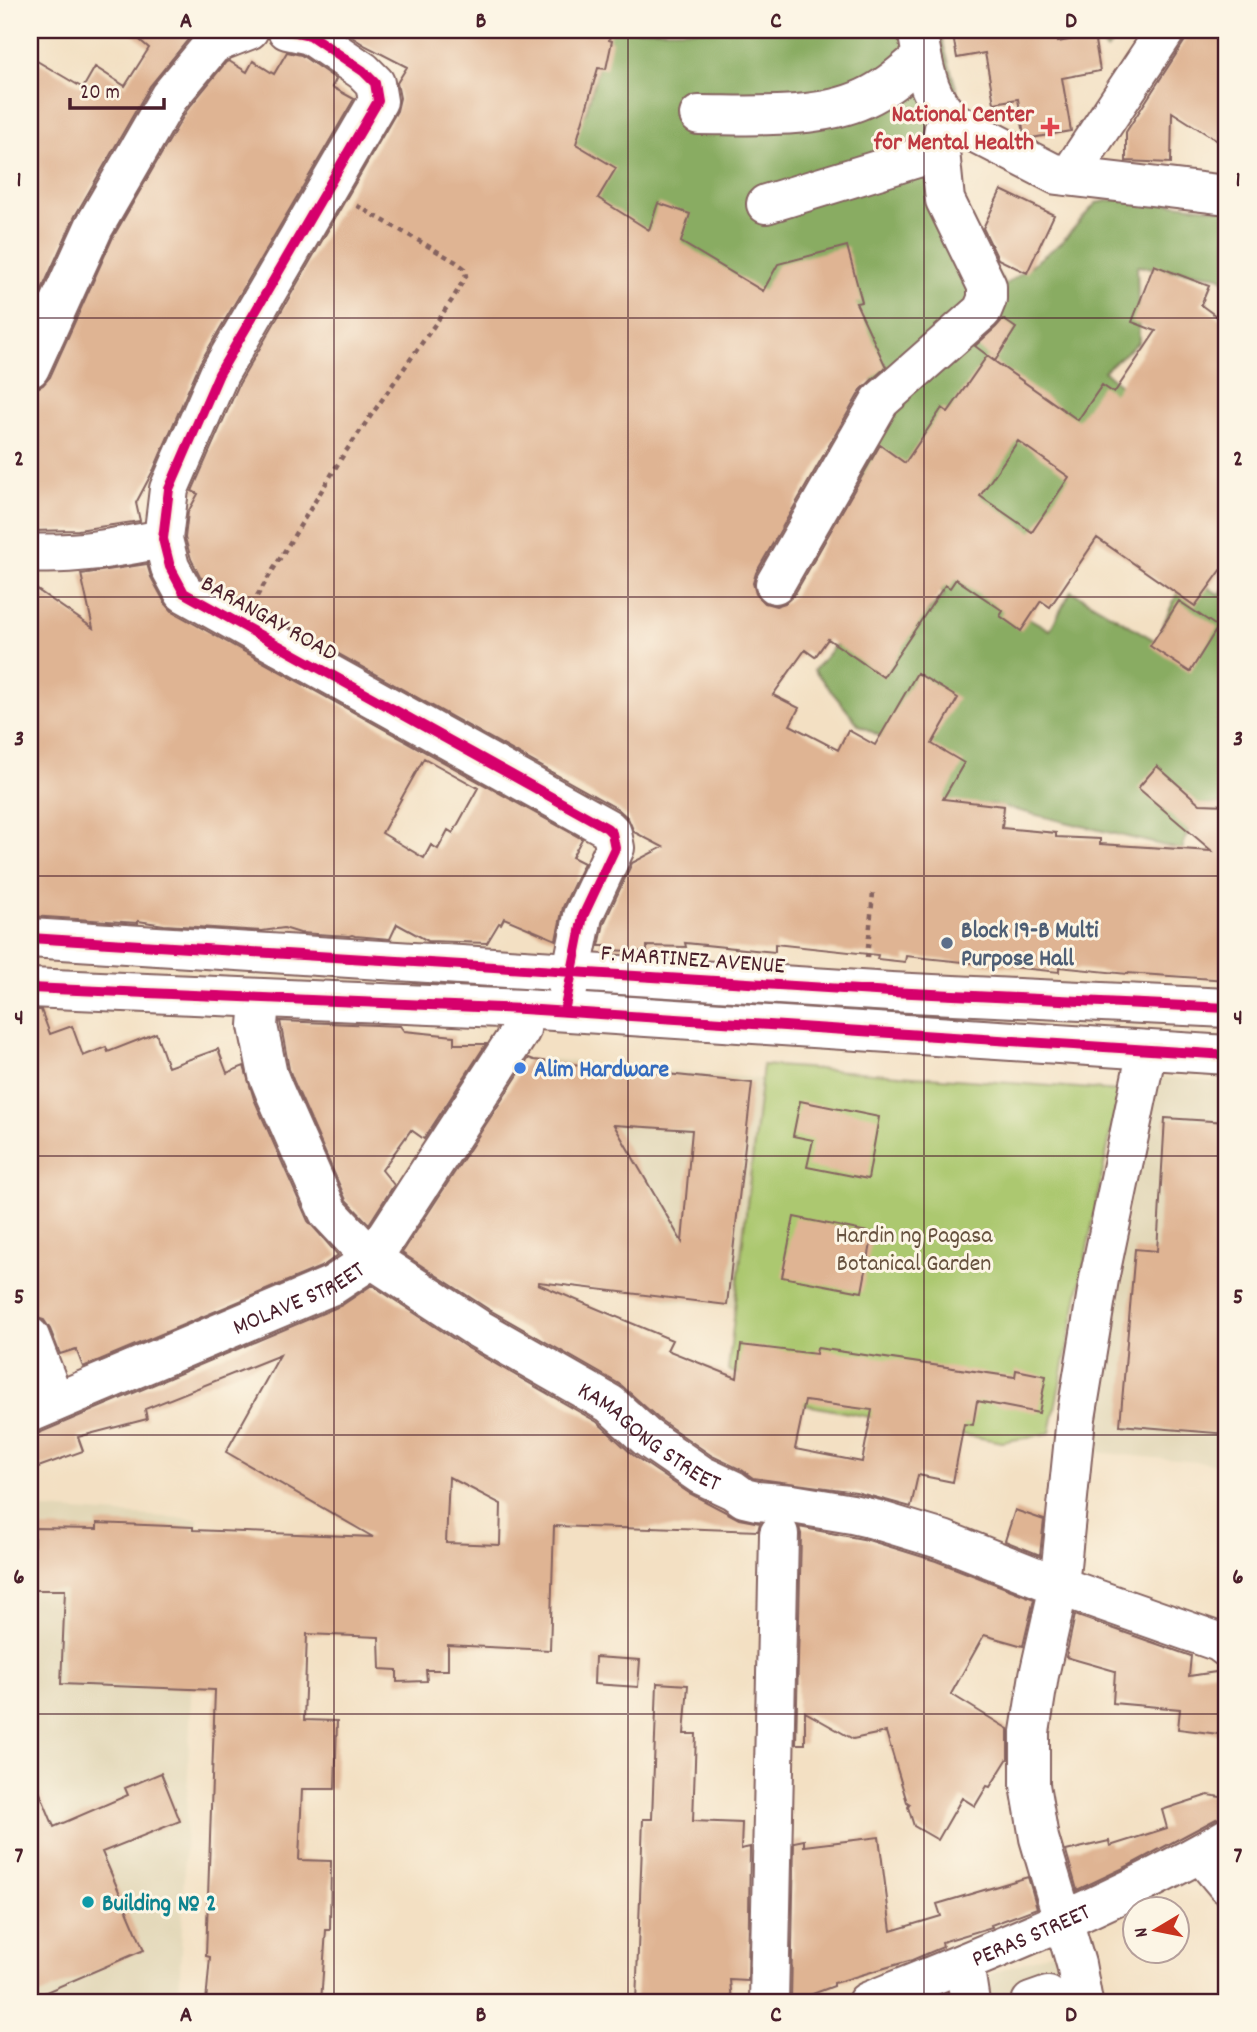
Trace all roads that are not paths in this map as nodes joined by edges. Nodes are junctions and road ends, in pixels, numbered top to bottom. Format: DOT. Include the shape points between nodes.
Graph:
graph roads {
  1 [pos="249,30"];
  2 [pos="287,30"];
  3 [pos="1166,30"];
  4 [pos="919,43"];
  5 [pos="699,115"];
  6 [pos="943,133"];
  7 [pos="1069,176"];
  8 [pos="1227,195"];
  9 [pos="766,204"];
  10 [pos="30,368"];
  11 [pos="163,539"];
  12 [pos="30,553"];
  13 [pos="775,584"];
  14 [pos="30,938"];
  15 [pos="572,971"];
  16 [pos="30,988"];
  17 [pos="260,999"];
  18 [pos="1129,1004"];
  19 [pos="1227,1008"];
  20 [pos="523,1009"];
  21 [pos="564,1012"];
  22 [pos="1136,1049"];
  23 [pos="1227,1055"];
  24 [pos="372,1259"];
  25 [pos="30,1337"];
  26 [pos="43,1407"];
  27 [pos="779,1534"];
  28 [pos="1059,1586"];
  29 [pos="1227,1648"];
  30 [pos="1214,1846"];
  31 [pos="1227,1885"];
  32 [pos="1064,1920"];
  33 [pos="964,1963"];
  34 [pos="1054,2000"];
  35 [pos="769,2002"];
  36 [pos="867,2002"];
  37 [pos="970,2002"];
  1 -- 10 [label="street" via="214,44 169,97 94,227"];
  2 -- 11 [label="street, BARANGAY ROAD" via="310,35 363,71 375,83 378,100 219,374 169,489"];
  3 -- 7 [label="street"];
  4 -- 5 [label="street" via="886,87 854,103 801,114"];
  4 -- 6 [label="street"];
  6 -- 7 [label="street" via="954,122 1057,175"];
  6 -- 9 [label="street"];
  6 -- 13 [label="street" via="945,200 986,286 987,299 982,311 880,401"];
  7 -- 8 [label="street"];
  11 -- 12 [label="street" via="81,552"];
  11 -- 15 [label="street, BARANGAY ROAD" via="170,567 184,593 612,833 615,848 583,916"];
  14 -- 15 [label="street, F. MARTINEZ AVENUE"];
  15 -- 18 [label="street, F. MARTINEZ AVENUE"];
  15 -- 21 [label="street, BARANGAY ROAD"];
  16 -- 17 [label="street"];
  17 -- 20 [label="street"];
  17 -- 24 [label="street, KAMAGONG STREET" via="258,1026 274,1090 328,1212"];
  18 -- 19 [label="street, F. MARTINEZ AVENUE"];
  18 -- 22 [label="street"];
  20 -- 21 [label="street"];
  20 -- 24 [label="street, MOLAVE STREET" via="521,1030"];
  21 -- 22 [label="street"];
  22 -- 23 [label="street"];
  22 -- 28 [label="street" via="1076,1418"];
  24 -- 26 [label="street, MOLAVE STREET" via="333,1285"];
  24 -- 28 [label="street, KAMAGONG STREET" via="477,1328 610,1404 646,1437 701,1475 744,1497 874,1519 943,1540"];
  25 -- 26 [label="street"];
  27 -- 35 [label="street"];
  28 -- 29 [label="street, KAMAGONG STREET"];
  28 -- 32 [label="street" via="1030,1732 1030,1785 1038,1838"];
  30 -- 31 [label="street"];
  30 -- 32 [label="street, PERAS STREET"];
  32 -- 33 [label="street, PERAS STREET"];
  32 -- 34 [label="street" via="1076,1964"];
  33 -- 36 [label="street, PERAS STREET"];
  33 -- 37 [label="street"];
}
